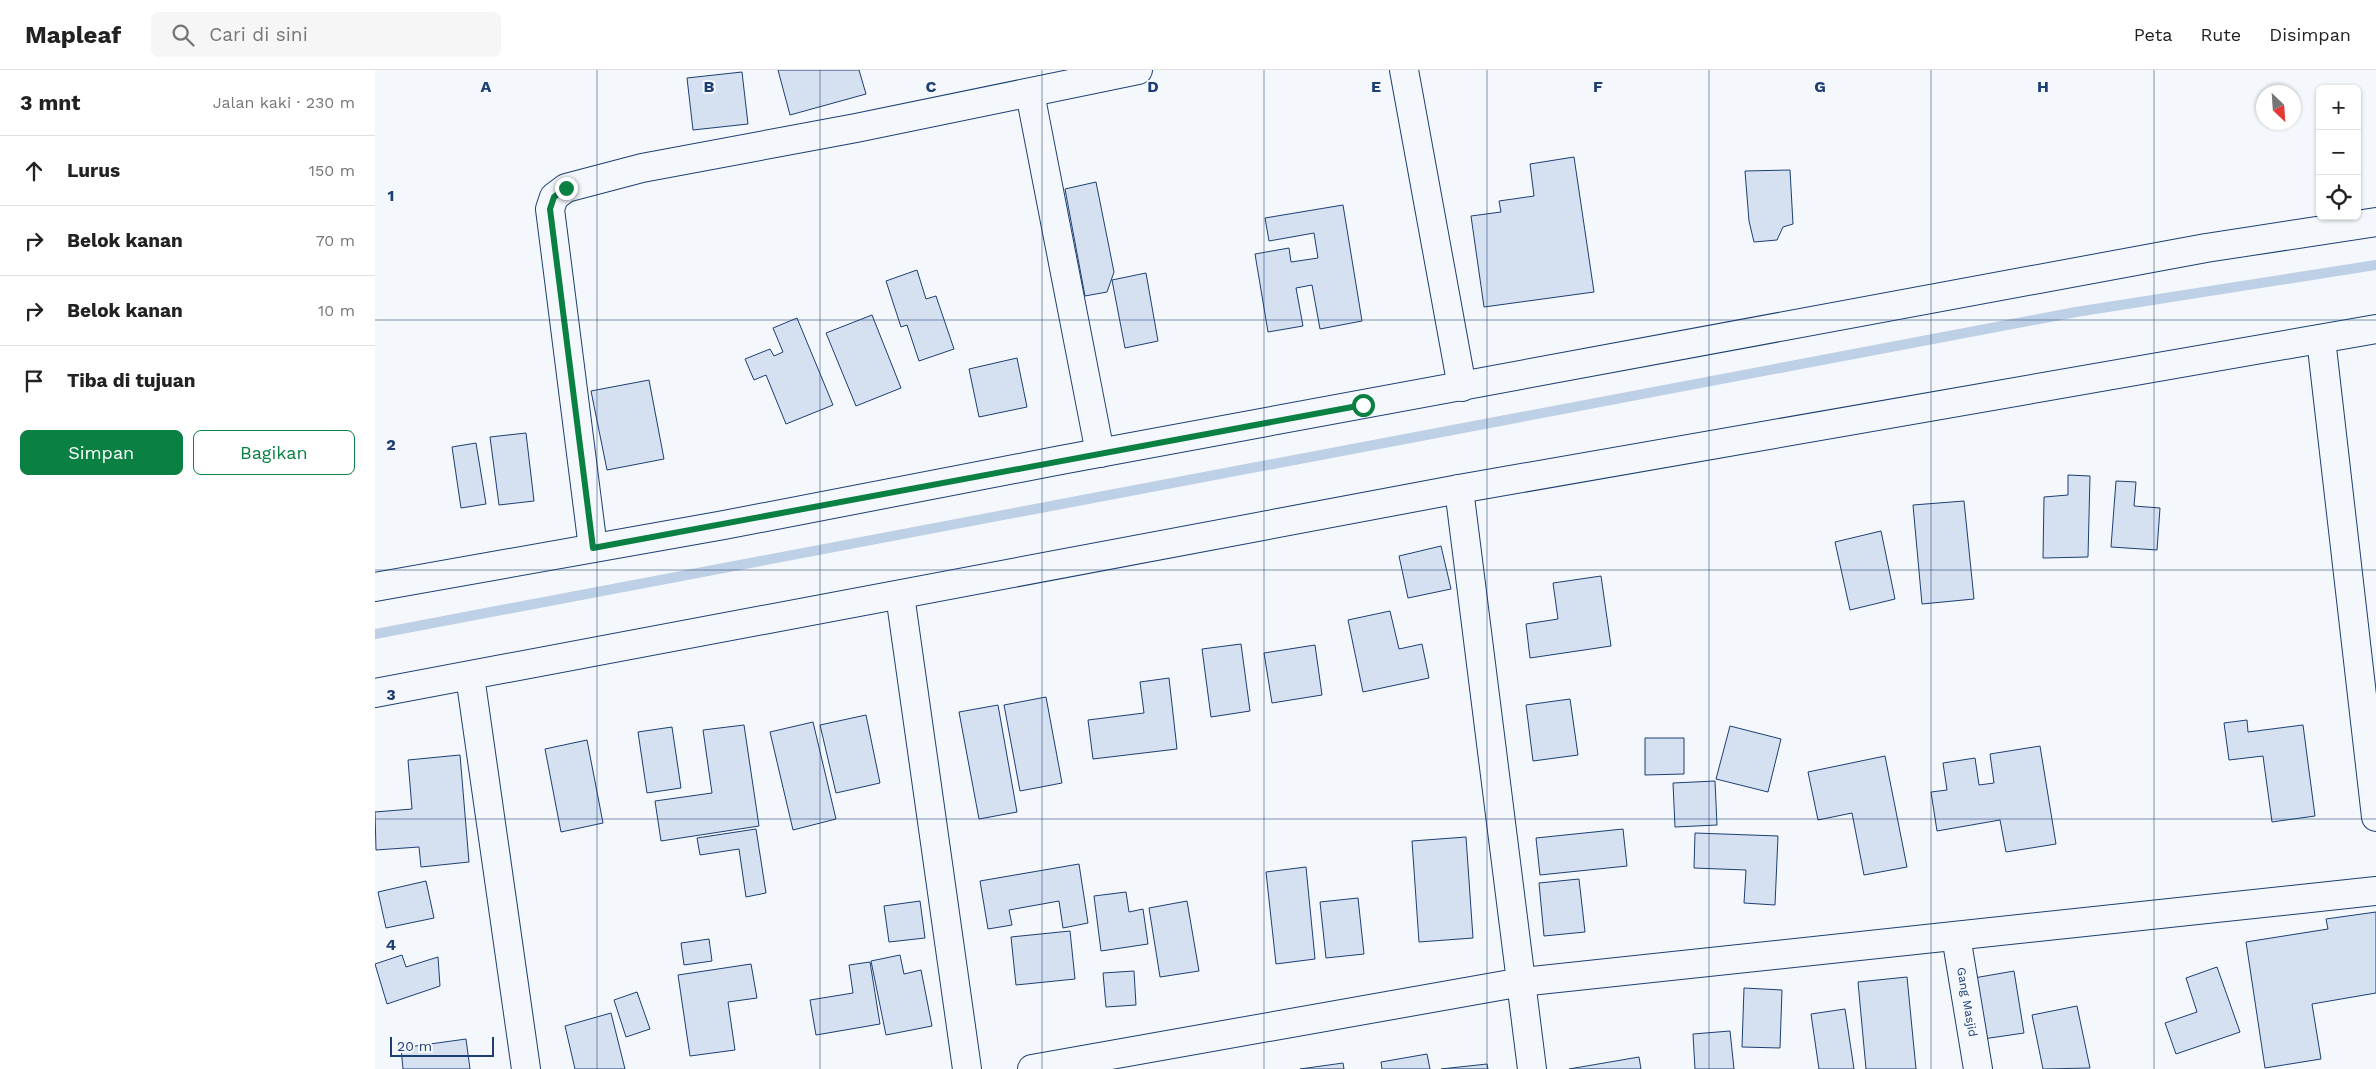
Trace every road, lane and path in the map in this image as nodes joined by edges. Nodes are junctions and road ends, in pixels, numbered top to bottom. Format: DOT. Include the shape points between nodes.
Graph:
graph roads {
  1 [pos="1138,70"];
  2 [pos="1404,70"];
  3 [pos="1030,92"];
  4 [pos="2376,222"];
  5 [pos="2376,329"];
  6 [pos="2321,339"];
  7 [pos="1462,387"];
  8 [pos="1100,453"];
  9 [pos="1459,489"];
  10 [pos="593,548"];
  11 [pos="375,587"];
  12 [pos="900,595"];
  13 [pos="470,676"];
  14 [pos="375,693"];
  15 [pos="2376,817"];
  16 [pos="2376,891"];
  17 [pos="1956,936"];
  18 [pos="1522,982"];
  19 [pos="526,1069"];
  20 [pos="967,1069"];
  21 [pos="1031,1069"];
  22 [pos="1533,1069"];
  23 [pos="1979,1069"];
  1 -- 3 [label="street"];
  2 -- 7 [label="street"];
  3 -- 8 [label="street"];
  3 -- 10 [label="street" via="642,168 566,188 554,197 550,209"];
  4 -- 7 [label="street" via="2196,250"];
  5 -- 6 [label="street"];
  6 -- 9 [label="street"];
  6 -- 15 [label="street"];
  7 -- 8 [label="street"];
  8 -- 10 [label="street"];
  9 -- 12 [label="street"];
  9 -- 18 [label="street"];
  10 -- 11 [label="street"];
  12 -- 13 [label="street"];
  12 -- 20 [label="street"];
  13 -- 14 [label="street"];
  13 -- 19 [label="street"];
  16 -- 17 [label="street"];
  17 -- 18 [label="street"];
  17 -- 23 [label="street, Gang Masjid"];
  18 -- 21 [label="street"];
  18 -- 22 [label="street"];
}
